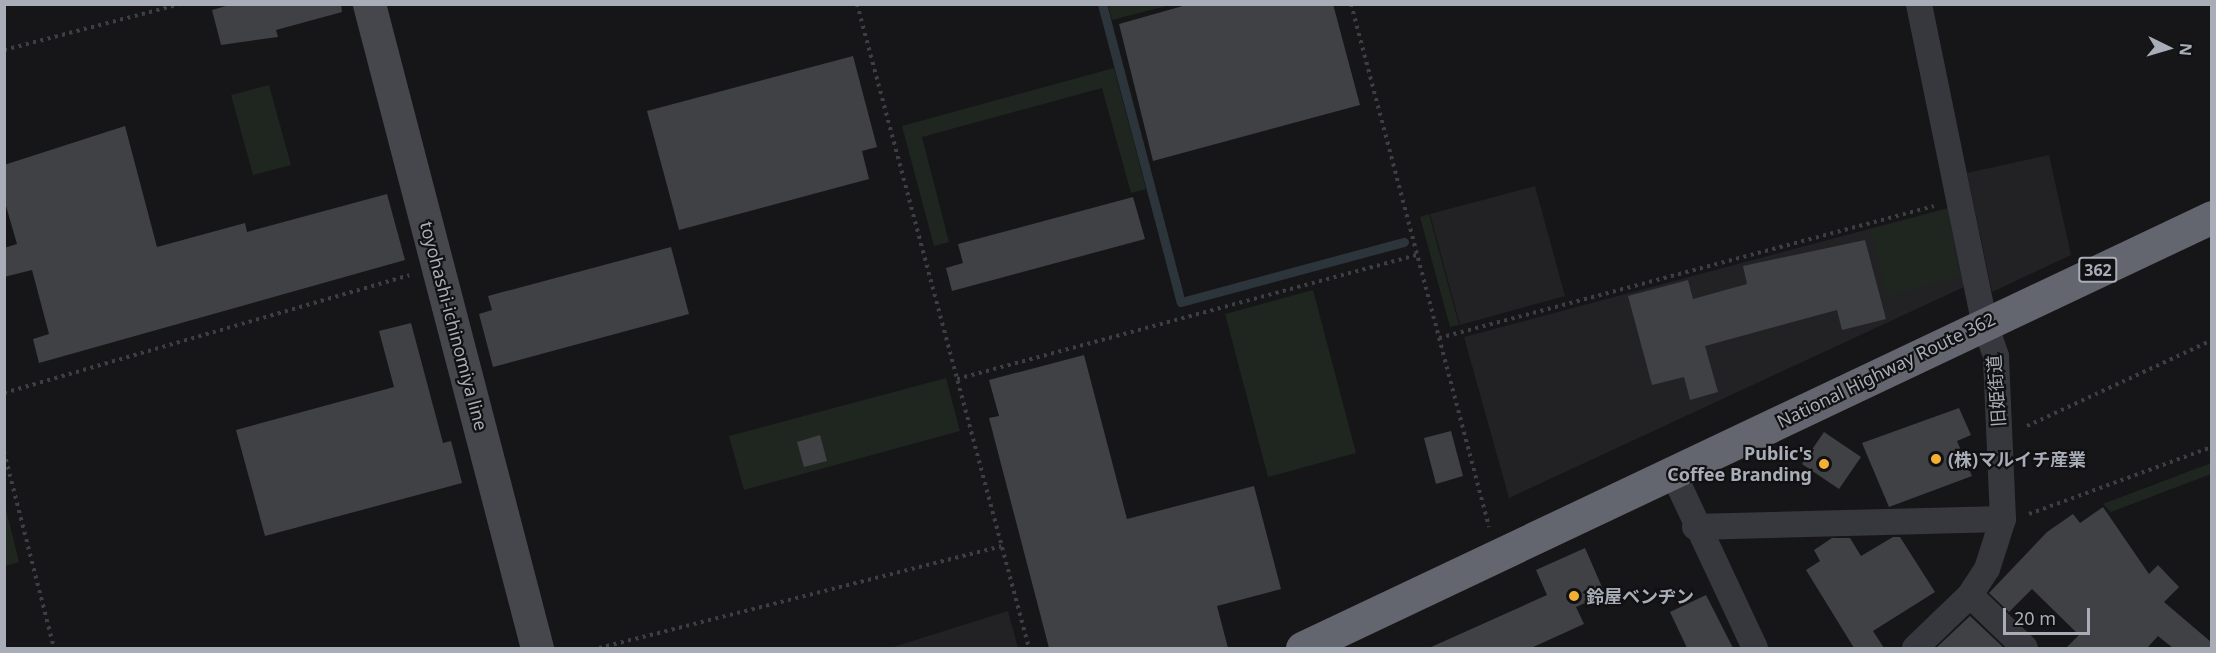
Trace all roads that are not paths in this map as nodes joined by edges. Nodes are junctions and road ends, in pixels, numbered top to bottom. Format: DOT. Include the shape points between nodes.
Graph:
graph roads {
  1 [pos="369,4"];
  2 [pos="1919,4"];
  3 [pos="2211,217"];
  4 [pos="1984,321"];
  5 [pos="1674,476"];
  6 [pos="2003,519"];
  7 [pos="1695,527"];
  8 [pos="1970,595"];
  9 [pos="537,648"];
  10 [pos="1302,648"];
  11 [pos="1755,648"];
  12 [pos="1915,648"];
  13 [pos="2025,648"];
  1 -- 9 [label="main road, toyohashi-ichinomiya line"];
  2 -- 4 [label="street, 旧姫街道"];
  3 -- 4 [label="highway, National Highway Route 362 / 362"];
  4 -- 5 [label="highway, National Highway Route 362 / 362"];
  4 -- 6 [label="street, 旧姫街道" via="1995,356"];
  5 -- 7 [label="street"];
  5 -- 10 [label="highway, National Highway Route 362 / 362"];
  6 -- 7 [label="street"];
  6 -- 8 [label="street, 旧姫街道" via="1987,569"];
  7 -- 11 [label="street"];
  8 -- 12 [label="street, 旧姫街道"];
  8 -- 13 [label="street"];
}
